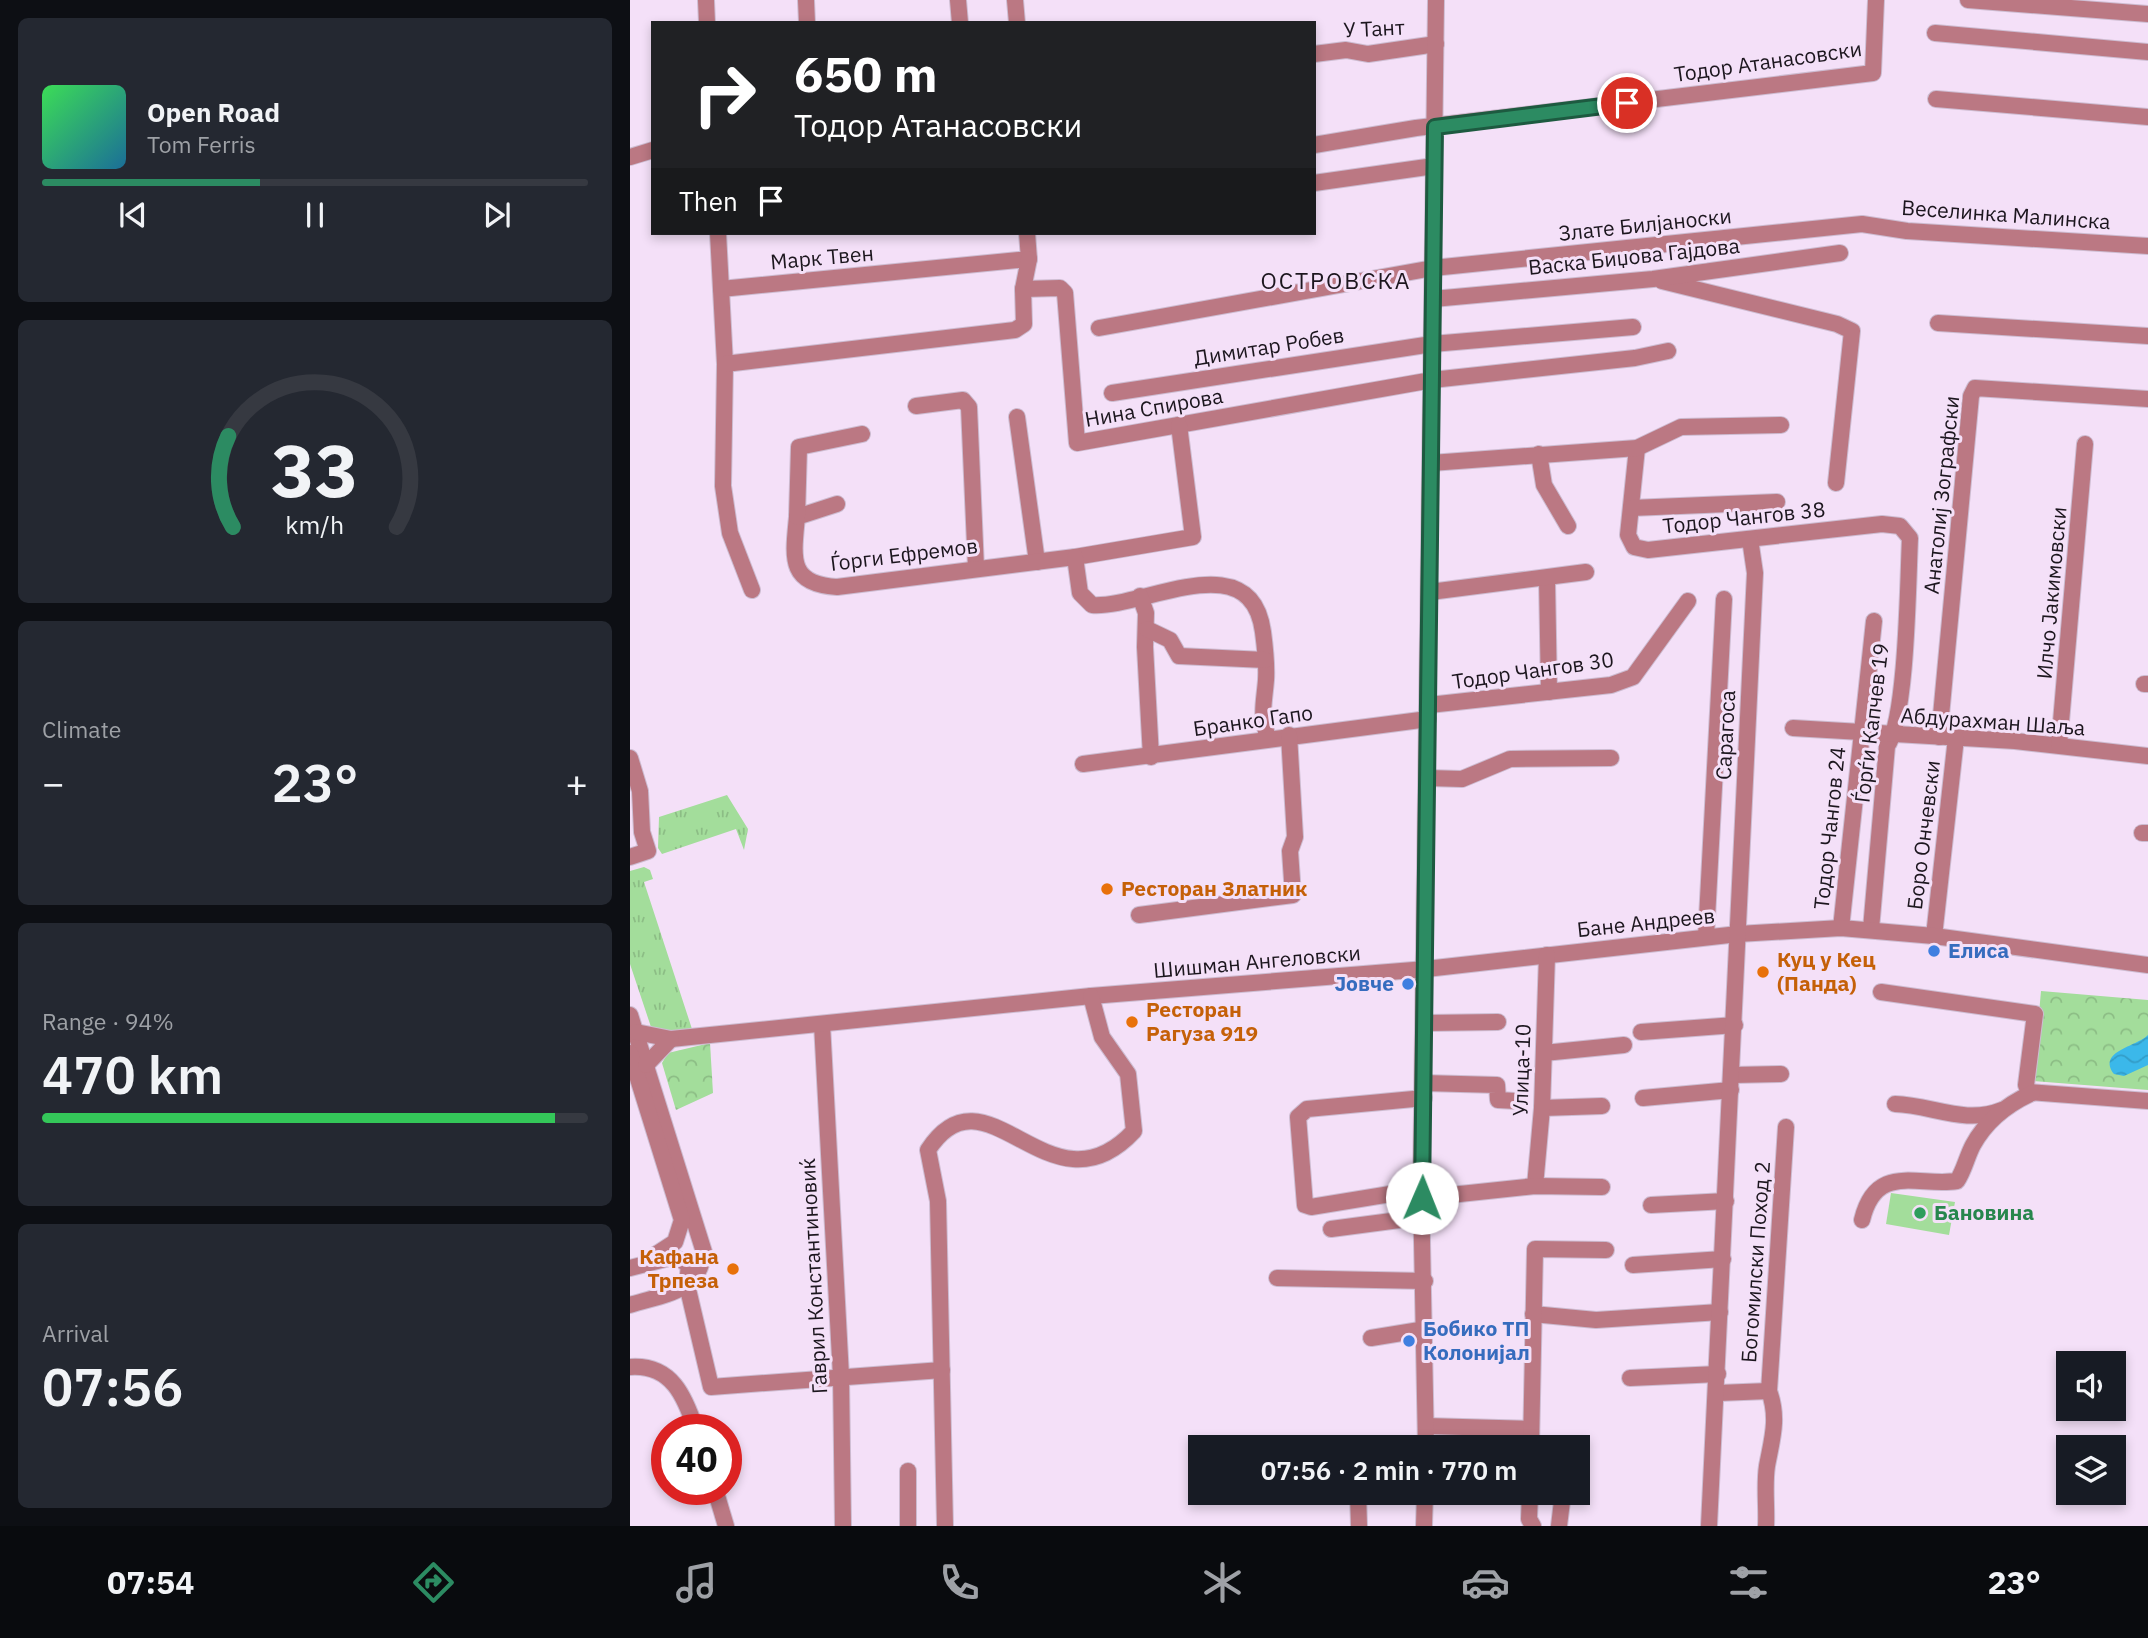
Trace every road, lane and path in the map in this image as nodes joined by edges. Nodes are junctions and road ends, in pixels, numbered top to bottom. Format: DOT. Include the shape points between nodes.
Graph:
graph roads {
  1 [pos="706,0"];
  2 [pos="806,0"];
  3 [pos="958,0"];
  4 [pos="1015,0"];
  5 [pos="1436,0"];
  6 [pos="1876,0"];
  7 [pos="1968,0"];
  8 [pos="2148,14"];
  9 [pos="707,21"];
  10 [pos="807,21"];
  11 [pos="960,21"];
  12 [pos="1017,21"];
  13 [pos="1935,33"];
  14 [pos="1436,44"];
  15 [pos="2148,52"];
  16 [pos="1316,54"];
  17 [pos="1936,99"];
  18 [pos="2148,117"];
  19 [pos="1435,127"];
  20 [pos="1316,145"];
  21 [pos="651,150"];
  22 [pos="630,157"];
  23 [pos="1434,166"];
  24 [pos="1316,183"];
  25 [pos="1862,224"];
  26 [pos="718,235"];
  27 [pos="1027,235"];
  28 [pos="2148,246"];
  29 [pos="1840,253"];
  30 [pos="1029,259"];
  31 [pos="1433,268"];
  32 [pos="1653,279"];
  33 [pos="721,289"];
  34 [pos="1023,289"];
  35 [pos="1433,299"];
  36 [pos="1938,323"];
  37 [pos="1633,327"];
  38 [pos="1099,328"];
  39 [pos="2148,336"];
  40 [pos="1432,344"];
  41 [pos="1668,351"];
  42 [pos="725,365"];
  43 [pos="1432,380"];
  44 [pos="1112,393"];
  45 [pos="2148,399"];
  46 [pos="916,406"];
  47 [pos="1017,417"];
  48 [pos="1179,425"];
  49 [pos="1781,425"];
  50 [pos="862,434"];
  51 [pos="2085,444"];
  52 [pos="1637,449"];
  53 [pos="1539,454"];
  54 [pos="1431,464"];
  55 [pos="1836,483"];
  56 [pos="1777,502"];
  57 [pos="837,504"];
  58 [pos="1631,508"];
  59 [pos="797,517"];
  60 [pos="1568,526"];
  61 [pos="1900,526"];
  62 [pos="1750,539"];
  63 [pos="1074,557"];
  64 [pos="1037,562"];
  65 [pos="976,568"];
  66 [pos="1586,572"];
  67 [pos="1547,579"];
  68 [pos="752,590"];
  69 [pos="1430,592"];
  70 [pos="1140,596"];
  71 [pos="1724,599"];
  72 [pos="1688,601"];
  73 [pos="1874,621"];
  74 [pos="1147,629"];
  75 [pos="1265,660"];
  76 [pos="1549,692"];
  77 [pos="1429,712"];
  78 [pos="1793,728"];
  79 [pos="1862,734"];
  80 [pos="1289,735"];
  81 [pos="1895,736"];
  82 [pos="1939,737"];
  83 [pos="1268,738"];
  84 [pos="1956,738"];
  85 [pos="2059,745"];
  86 [pos="2148,756"];
  87 [pos="1151,757"];
  88 [pos="630,758"];
  89 [pos="1611,758"];
  90 [pos="1083,764"];
  91 [pos="1428,778"];
  92 [pos="636,834"];
  93 [pos="630,857"];
  94 [pos="1139,915"];
  95 [pos="1840,928"];
  96 [pos="1871,929"];
  97 [pos="1738,934"];
  98 [pos="1934,936"];
  99 [pos="1706,937"];
  100 [pos="1547,955"];
  101 [pos="2148,965"];
  102 [pos="1426,969"];
  103 [pos="1881,992"];
  104 [pos="1091,996"];
  105 [pos="630,1015"];
  106 [pos="1498,1022"];
  107 [pos="1426,1023"];
  108 [pos="822,1024"];
  109 [pos="1735,1025"];
  110 [pos="636,1032"];
  111 [pos="1641,1032"];
  112 [pos="671,1038"];
  113 [pos="1624,1045"];
  114 [pos="630,1053"];
  115 [pos="1544,1053"];
  116 [pos="646,1065"];
  117 [pos="1781,1074"];
  118 [pos="1731,1083"];
  119 [pos="1424,1090"];
  120 [pos="2032,1093"];
  121 [pos="1643,1098"];
  122 [pos="1516,1101"];
  123 [pos="2148,1101"];
  124 [pos="1895,1104"];
  125 [pos="1602,1106"];
  126 [pos="2007,1107"];
  127 [pos="1542,1108"];
  128 [pos="1786,1127"];
  129 [pos="1535,1186"];
  130 [pos="1602,1187"];
  131 [pos="1421,1193"];
  132 [pos="1726,1201"];
  133 [pos="1651,1205"];
  134 [pos="1422,1217"];
  135 [pos="1862,1220"];
  136 [pos="1331,1229"];
  137 [pos="1606,1250"];
  138 [pos="1723,1259"];
  139 [pos="1633,1265"];
  140 [pos="634,1266"];
  141 [pos="1277,1278"];
  142 [pos="1425,1281"];
  143 [pos="687,1285"];
  144 [pos="630,1305"];
  145 [pos="1720,1312"];
  146 [pos="1533,1314"];
  147 [pos="1426,1329"];
  148 [pos="1371,1338"];
  149 [pos="630,1367"];
  150 [pos="942,1370"];
  151 [pos="1718,1374"];
  152 [pos="841,1376"];
  153 [pos="1630,1378"];
  154 [pos="1769,1391"];
  155 [pos="1718,1393"];
  156 [pos="691,1414"];
  157 [pos="1426,1426"];
  158 [pos="1531,1429"];
  159 [pos="1426,1435"];
  160 [pos="1531,1435"];
  161 [pos="1535,1435"];
  162 [pos="908,1471"];
  163 [pos="720,1505"];
  164 [pos="1358,1505"];
  165 [pos="1425,1505"];
  166 [pos="1530,1505"];
  167 [pos="1562,1505"];
  168 [pos="726,1526"];
  169 [pos="843,1526"];
  170 [pos="908,1526"];
  171 [pos="945,1526"];
  172 [pos="1359,1526"];
  173 [pos="1424,1526"];
  174 [pos="1533,1526"];
  175 [pos="1559,1526"];
  176 [pos="1709,1526"];
  177 [pos="1766,1526"];
  1 -- 9 [label="street"];
  2 -- 10 [label="street"];
  3 -- 11 [label="street"];
  4 -- 12 [label="street"];
  5 -- 14 [label="street"];
  6 -- 19 [label="street, Тодор Атанасовски" via="1873,73"];
  7 -- 8 [label="street"];
  13 -- 15 [label="street"];
  14 -- 16 [label="street, У Тант" via="1368,54 1346,50"];
  14 -- 19 [label="street"];
  17 -- 18 [label="street"];
  19 -- 20 [label="street"];
  19 -- 23 [label="street"];
  21 -- 22 [label="street"];
  23 -- 24 [label="street"];
  23 -- 31 [label="street"];
  25 -- 28 [label="street, Веселинка Малинска" via="1907,231"];
  25 -- 31 [label="street, Злате Билјаноски"];
  26 -- 33 [label="street"];
  27 -- 30 [label="street"];
  29 -- 32 [label="street, Васка Биџова Гајдова"];
  30 -- 33 [label="street, Марк Твен"];
  30 -- 34 [label="street"];
  31 -- 35 [label="street"];
  31 -- 38 [label="street, Злате Билјаноски"];
  32 -- 35 [label="street, Васка Биџова Гајдова"];
  32 -- 55 [label="street" via="1852,331"];
  33 -- 42 [label="street"];
  34 -- 42 [label="street" via="1024,324 1015,330"];
  34 -- 48 [label="street, Нина Спирова" via="1060,288 1065,293 1077,443"];
  35 -- 40 [label="street"];
  36 -- 39 [label="street"];
  37 -- 40 [label="street, Димитар Робев"];
  40 -- 43 [label="street"];
  40 -- 44 [label="street, Димитар Робев"];
  41 -- 43 [label="street, Нина Спирова"];
  42 -- 68 [label="street" via="723,486 730,533"];
  43 -- 48 [label="street, Нина Спирова"];
  43 -- 54 [label="street"];
  45 -- 82 [label="street, Анатолиј Зографски" via="1975,388"];
  46 -- 65 [label="street" via="963,400 969,407"];
  47 -- 64 [label="street"];
  48 -- 63 [label="street, Ѓорги Ефремов" via="1192,537"];
  49 -- 52 [label="street" via="1681,427"];
  50 -- 59 [label="street" via="799,447"];
  51 -- 85 [label="street, Илчо Јакимовски"];
  52 -- 53 [label="street"];
  52 -- 58 [label="street, Тодор Чангов 38"];
  53 -- 54 [label="street"];
  53 -- 60 [label="street" via="1544,485"];
  54 -- 69 [label="street"];
  56 -- 58 [label="street, Тодор Чангов 38"];
  57 -- 59 [label="street"];
  58 -- 62 [label="street, Тодор Чангов 38" via="1628,534 1634,547 1647,550"];
  59 -- 65 [label="street, Ѓорги Ефремов" via="796,566 816,586"];
  61 -- 62 [label="street, Тодор Чангов 38" via="1882,524"];
  61 -- 81 [label="street, Ѓорѓи Капчев 19" via="1910,538"];
  62 -- 97 [label="street, Сарагоса" via="1755,573"];
  63 -- 64 [label="street, Ѓорги Ефремов"];
  63 -- 70 [label="street" via="1080,593 1088,603 1096,606"];
  64 -- 65 [label="street, Ѓорги Ефремов"];
  66 -- 67 [label="street"];
  67 -- 69 [label="street"];
  67 -- 76 [label="street"];
  69 -- 77 [label="street"];
  70 -- 74 [label="street"];
  70 -- 75 [label="street" via="1217,584 1242,592 1259,619"];
  71 -- 99 [label="street"];
  72 -- 76 [label="street, Тодор Чангов 30" via="1633,677 1611,685"];
  73 -- 79 [label="street, Тодор Чангов 24"];
  74 -- 75 [label="street" via="1170,640 1179,656"];
  74 -- 87 [label="street"];
  75 -- 83 [label="street" via="1261,713"];
  76 -- 77 [label="street, Тодор Чангов 30"];
  77 -- 80 [label="street, Бранко Гапо"];
  77 -- 91 [label="street"];
  78 -- 79 [label="street, Абдурахман Шаља"];
  79 -- 81 [label="street, Абдурахман Шаља"];
  79 -- 95 [label="street, Тодор Чангов 24"];
  80 -- 83 [label="street, Бранко Гапо"];
  80 -- 94 [label="street" via="1293,895"];
  81 -- 82 [label="street, Абдурахман Шаља"];
  81 -- 96 [label="street, Ѓорѓи Капчев 19" via="1887,746"];
  82 -- 84 [label="street, Абдурахман Шаља"];
  83 -- 87 [label="street, Бранко Гапо"];
  84 -- 85 [label="street, Абдурахман Шаља"];
  84 -- 98 [label="street, Боро Ончевски"];
  85 -- 86 [label="street, Абдурахман Шаља"];
  87 -- 90 [label="street, Бранко Гапо"];
  88 -- 92 [label="street" via="640,791"];
  89 -- 91 [label="street" via="1510,760 1462,779"];
  91 -- 102 [label="street"];
  92 -- 93 [label="street" via="648,851"];
  95 -- 96 [label="street, Бане Андреев"];
  95 -- 97 [label="street, Бане Андреев"];
  96 -- 98 [label="street, Бане Андреев"];
  97 -- 99 [label="street, Бане Андреев"];
  97 -- 109 [label="street, Сарагоса"];
  98 -- 101 [label="street, Бане Андреев"];
  99 -- 100 [label="street, Бане Андреев"];
  100 -- 102 [label="street, Бане Андреев"];
  100 -- 115 [label="street, Улица-10"];
  102 -- 104 [label="street, Шишман Ангеловски"];
  102 -- 107 [label="street"];
  103 -- 120 [label="street" via="2035,1014 2026,1085"];
  104 -- 108 [label="street"];
  104 -- 150 [label="street" via="1102,1037 1132,1086 1134,1131 1121,1145 1108,1154 1066,1160 1028,1146 989,1122 967,1120 940,1132 928,1150 938,1201"];
  105 -- 110 [label="street"];
  106 -- 107 [label="street"];
  107 -- 119 [label="street"];
  108 -- 112 [label="street"];
  108 -- 152 [label="street, Гаврил Константиновиќ"];
  109 -- 111 [label="street"];
  109 -- 118 [label="street, Сарагоса"];
  110 -- 112 [label="street"];
  110 -- 116 [label="street"];
  112 -- 116 [label="street"];
  113 -- 115 [label="street"];
  114 -- 140 [label="street" via="682,1220 670,1246"];
  115 -- 127 [label="street, Улица-10"];
  116 -- 143 [label="street" via="701,1236 702,1265"];
  117 -- 118 [label="street"];
  118 -- 121 [label="street"];
  118 -- 132 [label="street, Сарагоса"];
  119 -- 122 [label="street" via="1497,1085 1498,1100"];
  119 -- 131 [label="street"];
  119 -- 131 [label="street" via="1302,1111 1298,1116 1305,1205 1311,1208"];
  120 -- 123 [label="street"];
  120 -- 126 [label="street"];
  124 -- 126 [label="street" via="1972,1116"];
  125 -- 127 [label="street"];
  126 -- 135 [label="street" via="1974,1143 1957,1181 1916,1178 1888,1185 1866,1203"];
  127 -- 129 [label="street, Улица-10"];
  128 -- 154 [label="street, Богомилски Поход 2"];
  129 -- 130 [label="street"];
  129 -- 131 [label="street"];
  131 -- 134 [label="street"];
  132 -- 133 [label="street"];
  132 -- 138 [label="street, Сарагоса"];
  134 -- 136 [label="street"];
  134 -- 142 [label="street"];
  137 -- 146 [label="street" via="1535,1250"];
  138 -- 139 [label="street"];
  138 -- 145 [label="street, Сарагоса"];
  140 -- 143 [label="street" via="682,1258 689,1264"];
  141 -- 142 [label="street"];
  142 -- 147 [label="street"];
  143 -- 144 [label="street"];
  143 -- 152 [label="street" via="711,1387"];
  145 -- 146 [label="street" via="1596,1320"];
  145 -- 151 [label="street, Сарагоса"];
  146 -- 158 [label="street"];
  147 -- 148 [label="street"];
  147 -- 157 [label="street"];
  149 -- 156 [label="street" via="655,1371 684,1395"];
  150 -- 152 [label="street"];
  150 -- 171 [label="street"];
  151 -- 153 [label="street"];
  151 -- 155 [label="street, Сарагоса"];
  152 -- 169 [label="street, Гаврил Константиновиќ"];
  154 -- 155 [label="street, Богомилски Поход 2"];
  154 -- 177 [label="street" via="1775,1408"];
  155 -- 176 [label="street, Сарагоса"];
  157 -- 158 [label="street"];
  157 -- 159 [label="street"];
  158 -- 160 [label="street"];
  158 -- 161 [label="street"];
  162 -- 170 [label="street"];
  163 -- 168 [label="street"];
  164 -- 172 [label="street"];
  165 -- 173 [label="street"];
  166 -- 174 [label="street"];
  167 -- 175 [label="street"];
}
